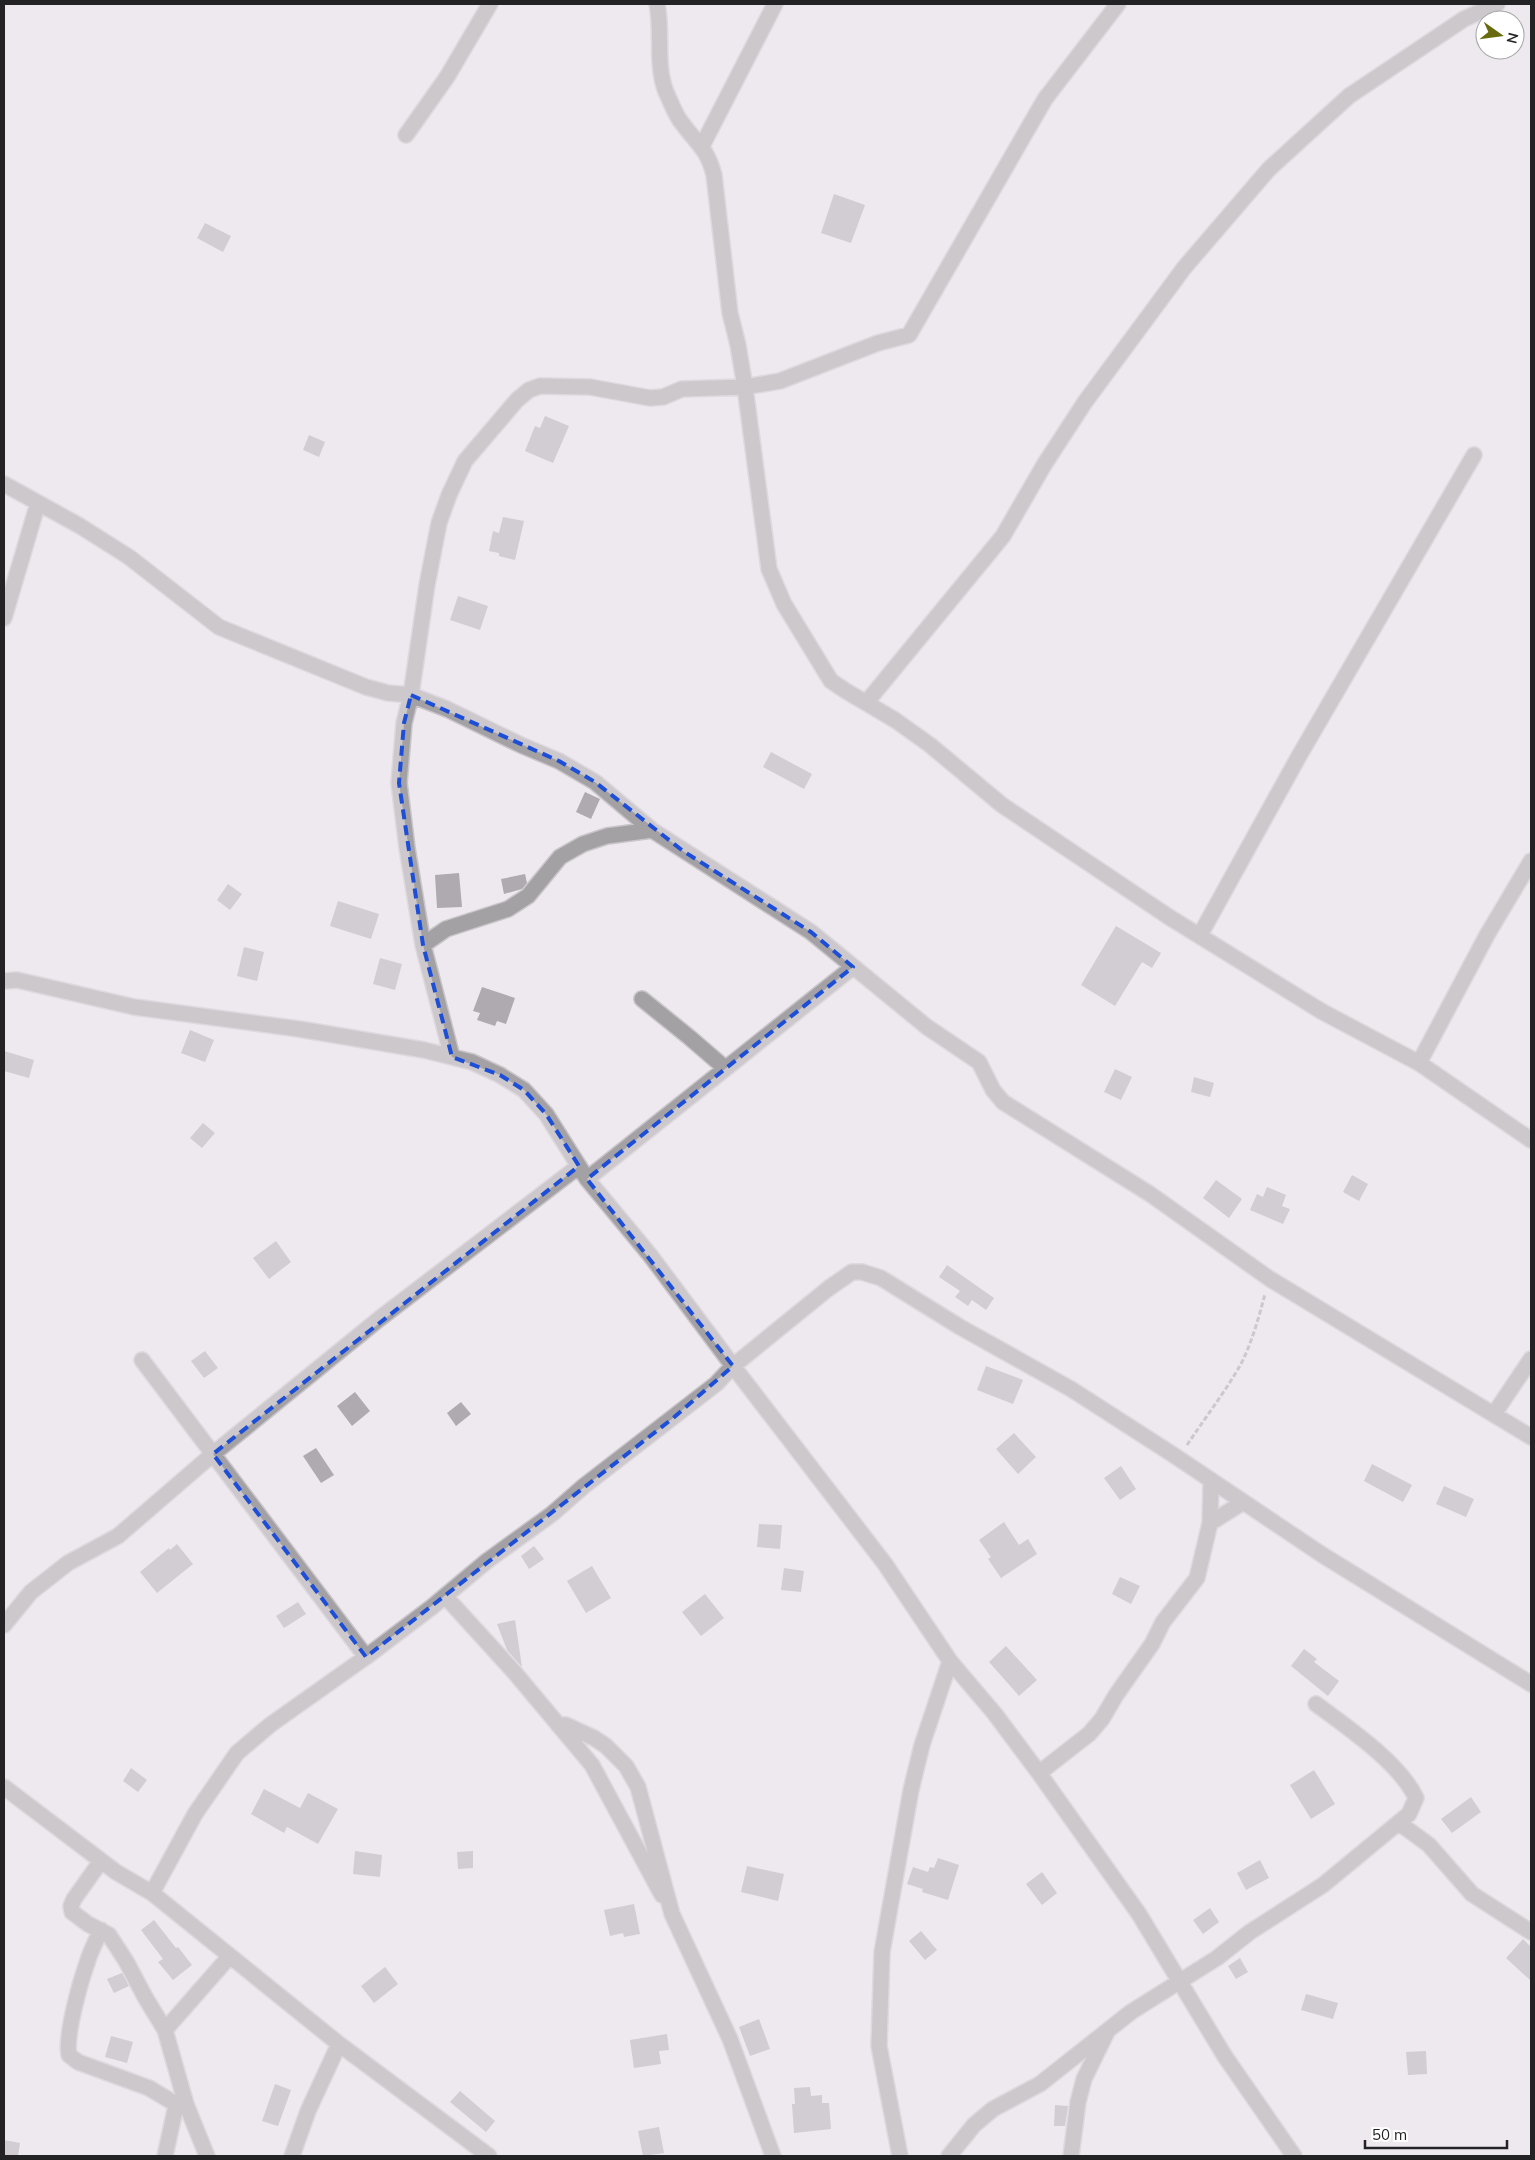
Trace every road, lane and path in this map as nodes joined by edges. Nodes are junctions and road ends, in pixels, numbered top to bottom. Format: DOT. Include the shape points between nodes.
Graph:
graph roads {
  1 [pos="490,4"];
  2 [pos="657,4"];
  3 [pos="775,4"];
  4 [pos="1118,4"];
  5 [pos="1498,4"];
  6 [pos="406,135"];
  7 [pos="702,146"];
  8 [pos="745,387"];
  9 [pos="1474,455"];
  10 [pos="4,484"];
  11 [pos="38,503"];
  12 [pos="4,618"];
  13 [pos="411,696"];
  14 [pos="866,703"];
  15 [pos="652,830"];
  16 [pos="1531,861"];
  17 [pos="1200,935"];
  18 [pos="424,945"];
  19 [pos="853,967"];
  20 [pos="4,981"];
  21 [pos="642,999"];
  22 [pos="452,1057"];
  23 [pos="1419,1063"];
  24 [pos="724,1068"];
  25 [pos="1531,1140"];
  26 [pos="583,1172"];
  27 [pos="1270,1279"];
  28 [pos="1531,1359"];
  29 [pos="142,1360"];
  30 [pos="733,1366"];
  31 [pos="1494,1414"];
  32 [pos="1531,1437"];
  33 [pos="213,1454"];
  34 [pos="1177,1458"];
  35 [pos="1211,1482"];
  36 [pos="1242,1503"];
  37 [pos="1210,1523"];
  38 [pos="445,1596"];
  39 [pos="4,1625"];
  40 [pos="366,1657"];
  41 [pos="950,1661"];
  42 [pos="1531,1684"];
  43 [pos="1316,1704"];
  44 [pos="558,1724"];
  45 [pos="1038,1773"];
  46 [pos="4,1787"];
  47 [pos="1399,1823"];
  48 [pos="101,1861"];
  49 [pos="152,1893"];
  50 [pos="672,1914"];
  51 [pos="101,1930"];
  52 [pos="1531,1932"];
  53 [pos="229,1957"];
  54 [pos="1181,1981"];
  55 [pos="165,2030"];
  56 [pos="1108,2030"];
  57 [pos="339,2044"];
  58 [pos="183,2105"];
  59 [pos="165,2156"];
  60 [pos="208,2156"];
  61 [pos="292,2156"];
  62 [pos="489,2156"];
  63 [pos="773,2156"];
  64 [pos="900,2156"];
  65 [pos="949,2156"];
  66 [pos="1072,2156"];
  67 [pos="1294,2156"];
  1 -- 6 [label="street" via="447,77"];
  2 -- 7 [label="street" via="661,75 666,92 680,122"];
  3 -- 7 [label="street"];
  4 -- 8 [label="street" via="1045,99 909,335 878,343 780,381"];
  5 -- 14 [label="street" via="1464,18 1349,96 1269,169 1184,268 1085,402 1002,536"];
  7 -- 8 [label="street" via="710,158 714,175 730,314"];
  8 -- 13 [label="street" via="682,389 663,397 650,398 590,387 540,386 517,400 465,461 439,523"];
  8 -- 14 [label="street" via="764,546 775,588 831,681"];
  9 -- 17 [label="street" via="1299,756"];
  10 -- 11 [label="street"];
  11 -- 12 [label="street"];
  11 -- 13 [label="street" via="129,557 220,627 366,687"];
  13 -- 15 [label="street" via="447,709 559,761 595,782"];
  13 -- 18 [label="street" via="404,723 399,783"];
  14 -- 17 [label="street" via="930,745 1002,804"];
  15 -- 18 [label="street" via="607,836 583,844 560,857 528,896 508,909 446,928"];
  15 -- 19 [label="street" via="811,932"];
  16 -- 23 [label="street" via="1487,935"];
  17 -- 23 [label="street" via="1322,1011"];
  18 -- 22 [label="street"];
  19 -- 24 [label="street"];
  19 -- 27 [label="street" via="927,1026 979,1062 1003,1102 1150,1194"];
  20 -- 22 [label="street" via="17,980 134,1007 299,1028"];
  21 -- 24 [label="street"];
  22 -- 26 [label="street" via="500,1074 524,1090 546,1114"];
  23 -- 25 [label="street"];
  24 -- 26 [label="street" via="677,1108"];
  26 -- 30 [label="street"];
  26 -- 33 [label="street" via="379,1320"];
  27 -- 31 [label="street"];
  27 -- 34 [label="path" via="1241,1363"];
  28 -- 31 [label="street"];
  29 -- 33 [label="street"];
  30 -- 34 [label="street" via="829,1288 852,1272 862,1272 881,1278 1071,1390"];
  30 -- 38 [label="street" via="716,1384"];
  30 -- 41 [label="street" via="885,1564"];
  31 -- 32 [label="street"];
  33 -- 39 [label="street" via="118,1536 68,1563 31,1592"];
  33 -- 40 [label="street"];
  34 -- 35 [label="street"];
  35 -- 36 [label="street"];
  35 -- 37 [label="street"];
  36 -- 37 [label="street"];
  36 -- 42 [label="street"];
  37 -- 45 [label="street" via="1197,1578 1164,1622 1102,1720"];
  38 -- 40 [label="street"];
  38 -- 44 [label="street"];
  40 -- 49 [label="street" via="270,1724 237,1753 195,1814"];
  41 -- 45 [label="street" via="995,1714"];
  41 -- 64 [label="street" via="911,1790 882,1952 879,2046"];
  43 -- 47 [label="street" via="1364,1740 1410,1785 1416,1798 1409,1814"];
  44 -- 50 [label="street" via="592,1765"];
  44 -- 50 [label="street" via="594,1738 626,1766 638,1787"];
  45 -- 54 [label="street" via="1139,1914"];
  46 -- 48 [label="street"];
  47 -- 52 [label="street" via="1429,1845 1472,1894"];
  47 -- 54 [label="street" via="1323,1885"];
  48 -- 49 [label="street"];
  48 -- 51 [label="street" via="72,1906 72,1912"];
  49 -- 53 [label="street"];
  50 -- 63 [label="street" via="730,2039"];
  51 -- 55 [label="street" via="118,1948"];
  51 -- 58 [label="street" via="87,1962 70,2029 69,2055 78,2062 149,2088"];
  53 -- 55 [label="street"];
  53 -- 57 [label="street"];
  54 -- 56 [label="street"];
  54 -- 67 [label="street" via="1224,2055"];
  55 -- 58 [label="street"];
  56 -- 65 [label="street" via="1040,2084 993,2109 974,2125"];
  56 -- 66 [label="street" via="1084,2080"];
  57 -- 61 [label="street" via="308,2111"];
  57 -- 62 [label="street"];
  58 -- 59 [label="street" via="175,2110"];
  58 -- 60 [label="street"];
}
